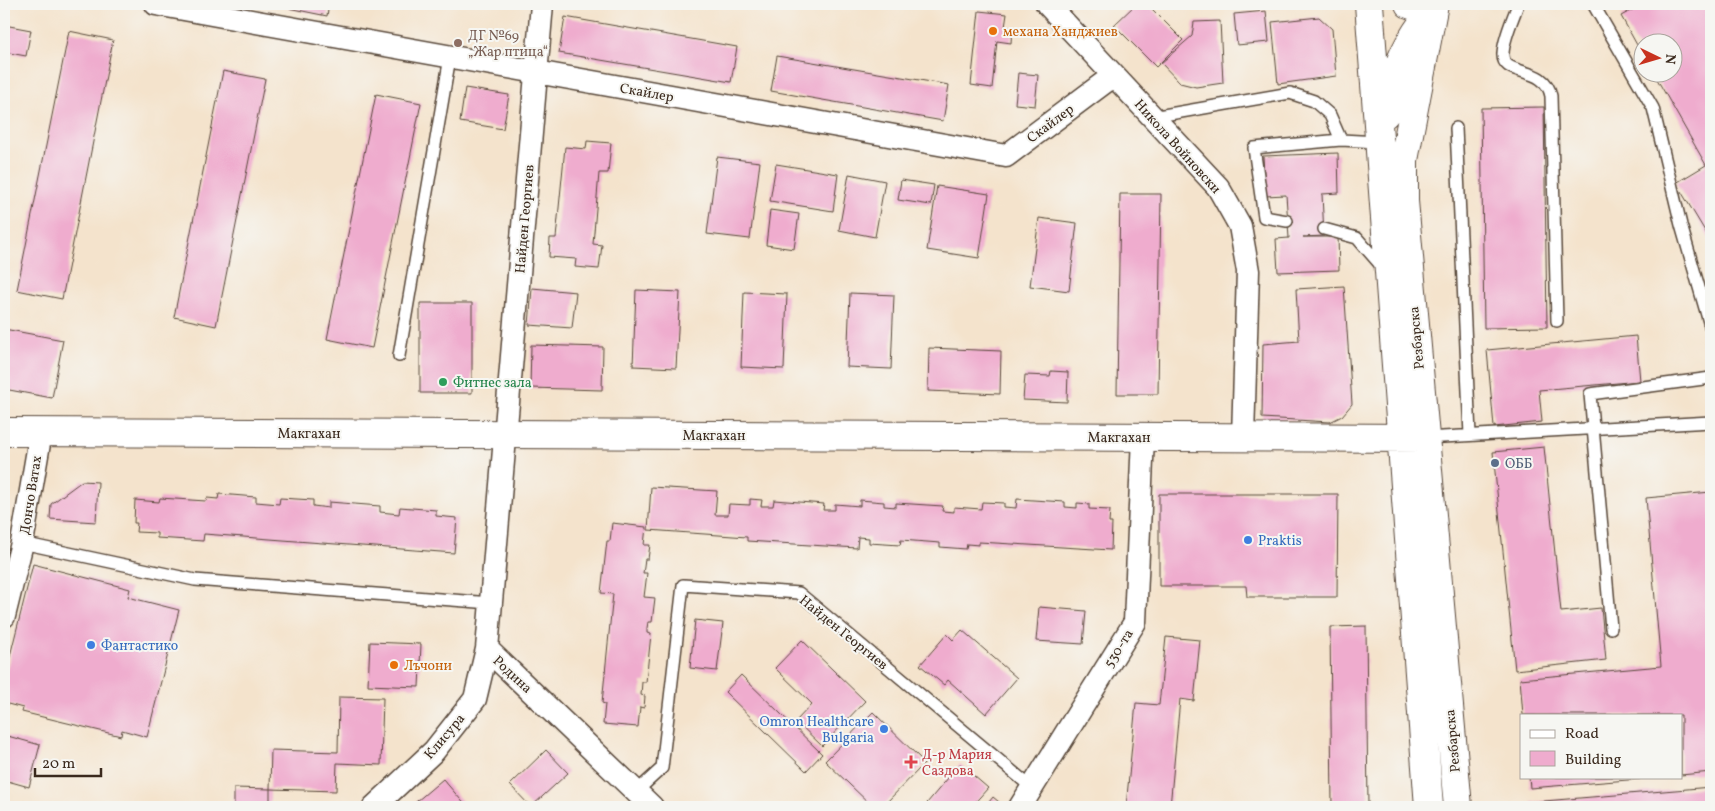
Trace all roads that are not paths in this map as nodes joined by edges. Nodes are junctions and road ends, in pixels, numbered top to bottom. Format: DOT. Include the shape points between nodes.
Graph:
graph roads {
  1 [pos="156,4"];
  2 [pos="542,4"];
  3 [pos="1047,4"];
  4 [pos="1368,4"];
  5 [pos="1518,4"];
  6 [pos="1593,4"];
  7 [pos="1425,6"];
  8 [pos="450,56"];
  9 [pos="536,72"];
  10 [pos="1113,76"];
  11 [pos="1152,117"];
  12 [pos="1456,128"];
  13 [pos="1342,140"];
  14 [pos="1379,142"];
  15 [pos="1287,221"];
  16 [pos="1324,229"];
  17 [pos="1388,274"];
  18 [pos="1557,322"];
  19 [pos="1711,329"];
  20 [pos="399,356"];
  21 [pos="1711,378"];
  22 [pos="1711,422"];
  23 [pos="1593,428"];
  24 [pos="4,432"];
  25 [pos="40,432"];
  26 [pos="505,434"];
  27 [pos="1470,435"];
  28 [pos="1143,437"];
  29 [pos="1243,437"];
  30 [pos="1413,438"];
  31 [pos="22,542"];
  32 [pos="491,603"];
  33 [pos="4,616"];
  34 [pos="1611,628"];
  35 [pos="486,649"];
  36 [pos="1031,788"];
  37 [pos="637,791"];
  38 [pos="374,807"];
  39 [pos="652,807"];
  40 [pos="1020,807"];
  41 [pos="1428,807"];
  42 [pos="1458,807"];
  1 -- 8 [label="street, Скайлер"];
  2 -- 9 [label="street, Найден Георгиев"];
  3 -- 10 [label="street, Никола Войновски"];
  4 -- 14 [label="street, Резбарска"];
  5 -- 18 [label="lane" via="1502,54 1506,64 1542,78 1550,87"];
  6 -- 19 [label="lane" via="1653,108 1681,225"];
  7 -- 14 [label="street, Резбарска" via="1395,70"];
  7 -- 30 [label="street, Резбарска" via="1404,168"];
  8 -- 9 [label="street, Скайлер"];
  8 -- 20 [label="lane"];
  9 -- 10 [label="street, Скайлер" via="1006,156"];
  9 -- 26 [label="street, Найден Георгиев"];
  10 -- 11 [label="street, Никола Войновски"];
  11 -- 13 [label="lane" via="1290,93 1314,101 1330,115"];
  11 -- 29 [label="street, Никола Войновски" via="1218,187 1240,226 1248,271"];
  12 -- 27 [label="lane"];
  13 -- 14 [label="lane"];
  13 -- 15 [label="lane" via="1254,148 1264,218"];
  14 -- 17 [label="street, Резбарска"];
  16 -- 17 [label="lane" via="1357,238"];
  17 -- 30 [label="street, Резбарска"];
  21 -- 23 [label="lane" via="1590,394"];
  22 -- 23 [label="lane"];
  23 -- 27 [label="lane"];
  23 -- 34 [label="lane"];
  24 -- 25 [label="street, Макгахан"];
  25 -- 26 [label="street, Макгахан"];
  25 -- 31 [label="street, Дончо Ватах"];
  26 -- 28 [label="street, Макгахан"];
  26 -- 32 [label="street, Родина"];
  27 -- 30 [label="lane"];
  28 -- 29 [label="street, Макгахан"];
  28 -- 36 [label="street, 530-та" via="1135,622"];
  29 -- 30 [label="street, Макгахан"];
  30 -- 41 [label="street, Резбарска"];
  30 -- 42 [label="street, Резбарска"];
  31 -- 32 [label="lane" via="195,580"];
  31 -- 33 [label="street, Дончо Ватах"];
  32 -- 35 [label="street, Родина"];
  35 -- 37 [label="street, Родина"];
  35 -- 38 [label="street, Клисура" via="475,699 434,752"];
  36 -- 37 [label="lane, Найден Георгиев" via="799,594 683,585 662,768"];
  36 -- 40 [label="street, 530-та"];
  37 -- 39 [label="street, Родина"];
}
